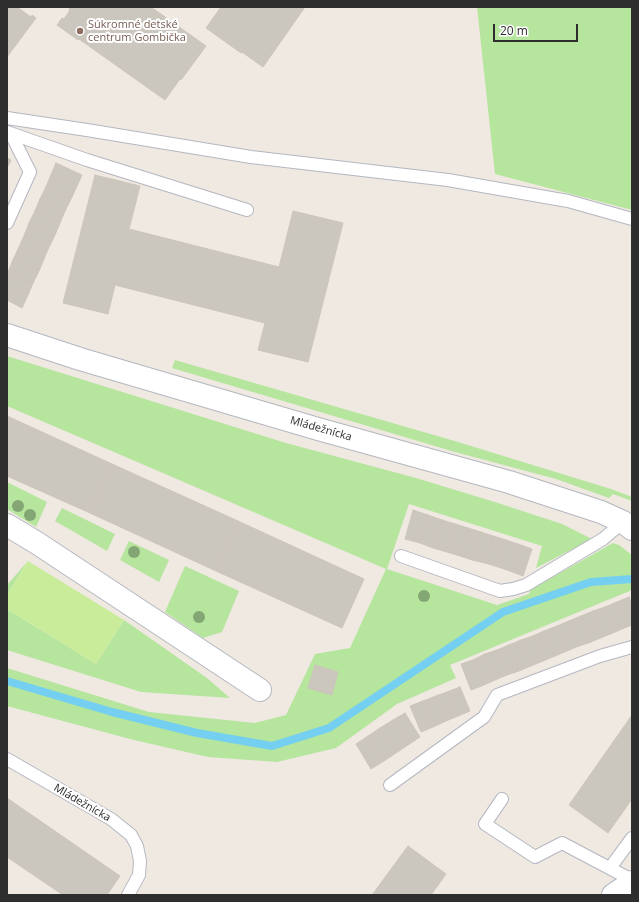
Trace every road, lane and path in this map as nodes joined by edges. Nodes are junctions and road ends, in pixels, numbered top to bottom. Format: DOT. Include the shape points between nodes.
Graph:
graph roads {
  1 [pos="10,118"];
  2 [pos="9,133"];
  3 [pos="247,210"];
  4 [pos="632,220"];
  5 [pos="7,223"];
  6 [pos="7,335"];
  7 [pos="7,525"];
  8 [pos="627,525"];
  9 [pos="401,556"];
  10 [pos="632,647"];
  11 [pos="260,690"];
  12 [pos="7,759"];
  13 [pos="390,785"];
  14 [pos="502,799"];
  15 [pos="632,838"];
  16 [pos="610,868"];
  17 [pos="632,881"];
  18 [pos="128,895"];
  19 [pos="613,895"];
  1 -- 4 [label="lane" via="251,156 448,180 568,201"];
  2 -- 3 [label="lane"];
  2 -- 5 [label="lane" via="30,172"];
  6 -- 8 [label="street, Mládežnícka" via="318,429 509,482 586,506"];
  7 -- 11 [label="street"];
  8 -- 9 [label="lane" via="526,585 513,590 500,591 482,586"];
  10 -- 13 [label="lane" via="600,656 497,695 484,717"];
  12 -- 18 [label="lane, Mládežnícka" via="114,821 131,835 137,846 140,861 139,876"];
  14 -- 16 [label="lane" via="485,824 535,857 562,843"];
  15 -- 16 [label="lane"];
  16 -- 17 [label="lane"];
  17 -- 19 [label="street"];
}
